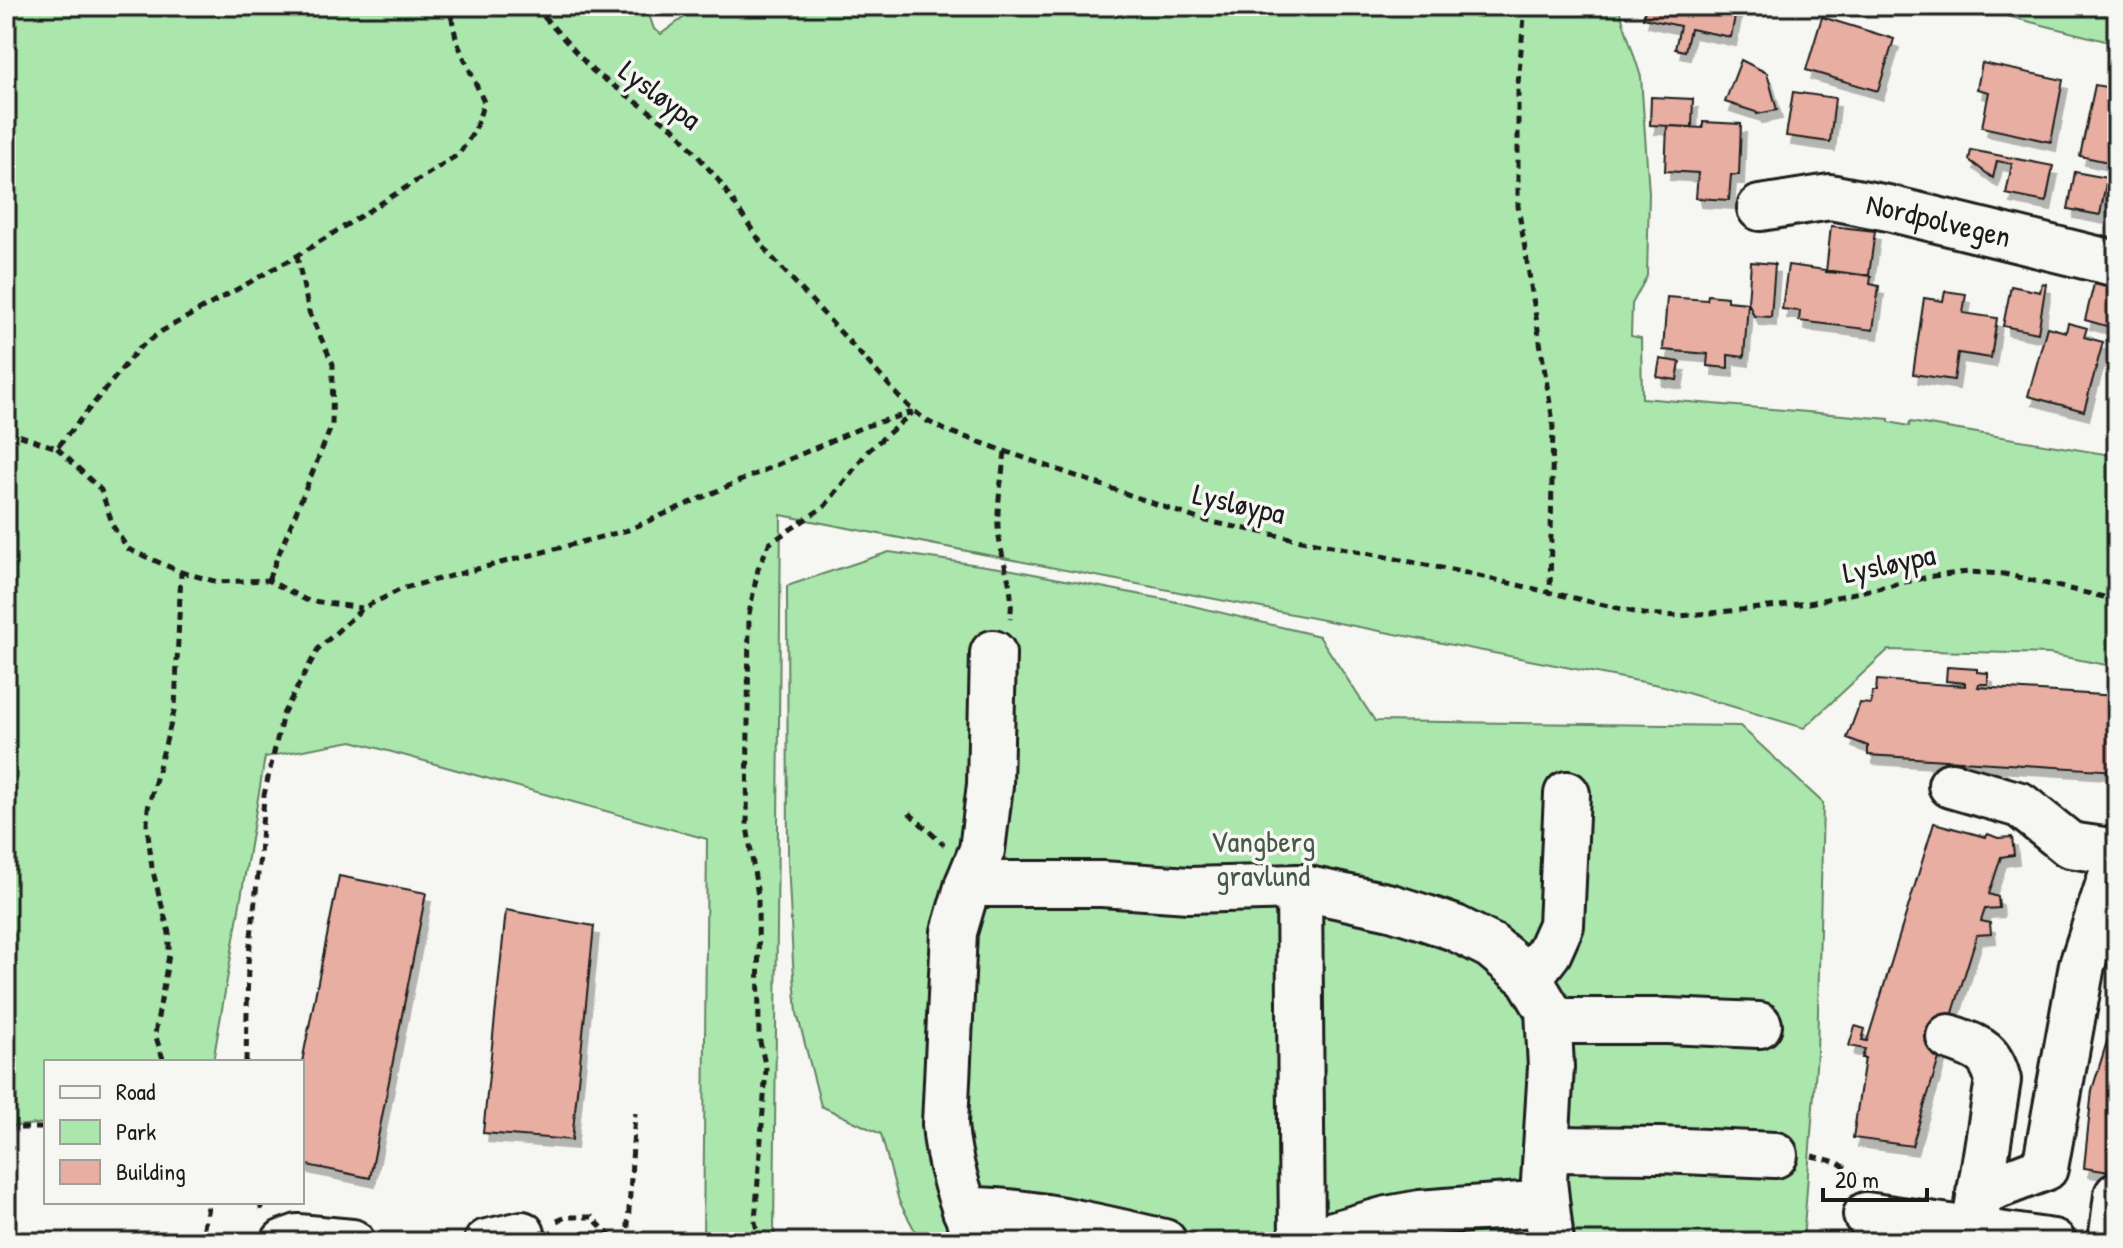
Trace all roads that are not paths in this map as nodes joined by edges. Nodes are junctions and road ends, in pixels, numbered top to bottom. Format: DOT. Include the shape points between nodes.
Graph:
graph roads {
  1 [pos="1760,208"];
  2 [pos="2117,264"];
  3 [pos="993,653"];
  4 [pos="1951,785"];
  5 [pos="1567,794"];
  6 [pos="2117,855"];
  7 [pos="968,884"];
  8 [pos="1299,887"];
  9 [pos="1529,978"];
  10 [pos="1550,1021"];
  11 [pos="1759,1025"];
  12 [pos="1949,1037"];
  13 [pos="1546,1149"];
  14 [pos="1775,1155"];
  15 [pos="2117,1195"];
  16 [pos="1976,1212"];
  17 [pos="1866,1215"];
  18 [pos="1548,1222"];
  19 [pos="972,1226"];
  20 [pos="284,1242"];
  21 [pos="352,1242"];
  22 [pos="1164,1242"];
  23 [pos="1304,1242"];
  24 [pos="2053,1242"];
  25 [pos="2111,1242"];
  1 -- 2 [label="street, Nordpolvegen" via="1830,197"];
  3 -- 7 [label="street" via="990,785 982,850"];
  4 -- 6 [label="street" via="2020,805 2070,845"];
  5 -- 9 [label="street" via="1578,905"];
  6 -- 16 [label="street" via="2082,965 2045,1168"];
  7 -- 8 [label="street"];
  7 -- 19 [label="street" via="954,932 945,1124 950,1164"];
  8 -- 9 [label="street" via="1391,907 1455,928 1491,946"];
  8 -- 23 [label="street"];
  9 -- 10 [label="street"];
  10 -- 11 [label="street"];
  10 -- 13 [label="street"];
  12 -- 16 [label="street" via="1983,1051 1998,1080"];
  13 -- 14 [label="street"];
  13 -- 18 [label="street"];
  15 -- 25 [label="street"];
  16 -- 17 [label="street"];
  16 -- 24 [label="street"];
  18 -- 23 [label="street" via="1420,1213"];
  19 -- 22 [label="street" via="988,1210"];
  20 -- 21 [label="street" via="298,1237"];
}
